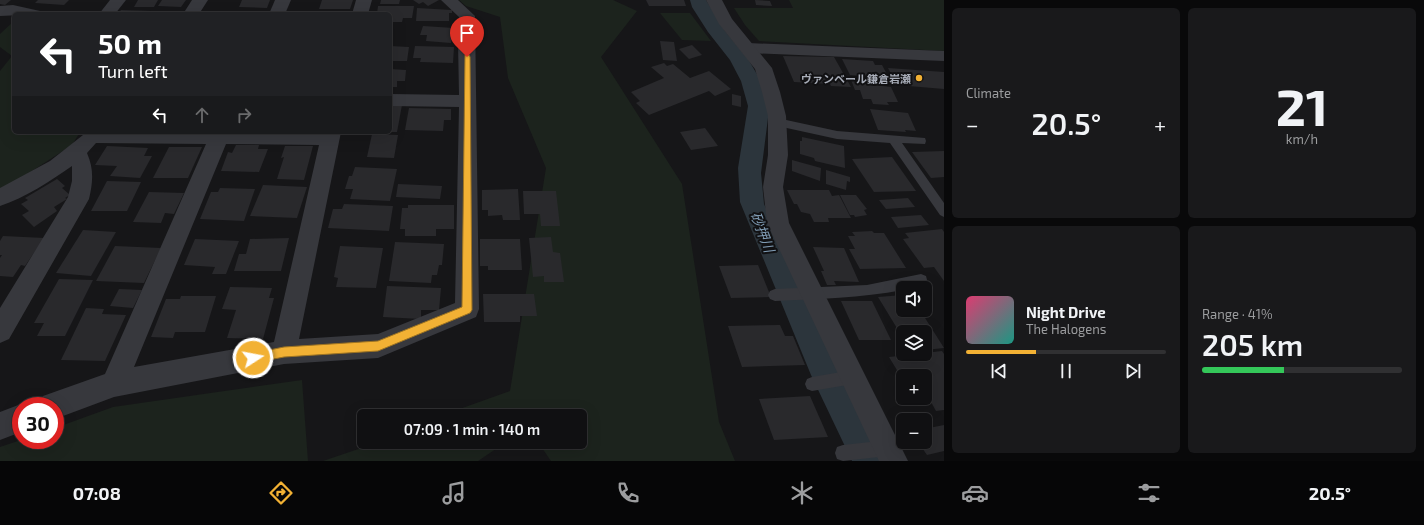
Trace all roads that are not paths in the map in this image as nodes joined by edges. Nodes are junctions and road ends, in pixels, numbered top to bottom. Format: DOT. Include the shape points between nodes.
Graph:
graph roads {
  1 [pos="118,0"];
  2 [pos="200,0"];
  3 [pos="283,0"];
  4 [pos="364,0"];
  5 [pos="449,0"];
  6 [pos="714,0"];
  7 [pos="13,7"];
  8 [pos="29,12"];
  9 [pos="109,12"];
  10 [pos="192,12"];
  11 [pos="278,12"];
  12 [pos="361,12"];
  13 [pos="748,48"];
  14 [pos="944,56"];
  15 [pos="392,100"];
  16 [pos="468,101"];
  17 [pos="777,122"];
  18 [pos="330,135"];
  19 [pos="219,137"];
  20 [pos="893,139"];
  21 [pos="88,140"];
  22 [pos="921,141"];
  23 [pos="0,198"];
  24 [pos="944,212"];
  25 [pos="921,280"];
  26 [pos="810,294"];
  27 [pos="775,295"];
  28 [pos="0,331"];
  29 [pos="284,352"];
  30 [pos="850,378"];
  31 [pos="114,384"];
  32 [pos="812,384"];
  33 [pos="64,402"];
  34 [pos="12,421"];
  35 [pos="0,426"];
  36 [pos="889,452"];
  37 [pos="843,453"];
  1 -- 9 [label="street"];
  2 -- 10 [label="street"];
  3 -- 11 [label="street"];
  4 -- 12 [label="street"];
  5 -- 16 [label="street" via="467,16"];
  6 -- 13 [label="street" via="725,21"];
  7 -- 8 [label="street"];
  13 -- 14 [label="street"];
  13 -- 17 [label="street" via="763,68"];
  15 -- 16 [label="street"];
  16 -- 29 [label="street" via="467,310 378,346"];
  17 -- 20 [label="lane" via="837,136"];
  17 -- 26 [label="street" via="778,155 773,187 778,223"];
  18 -- 19 [label="street"];
  18 -- 29 [label="street"];
  19 -- 21 [label="street"];
  19 -- 31 [label="street"];
  20 -- 22 [label="lane"];
  20 -- 24 [label="lane"];
  21 -- 23 [label="street" via="32,182"];
  21 -- 28 [label="street" via="83,165 83,184 78,199"];
  25 -- 26 [label="lane" via="870,290"];
  26 -- 27 [label="lane"];
  26 -- 30 [label="street"];
  29 -- 31 [label="street"];
  30 -- 32 [label="lane"];
  30 -- 36 [label="street"];
  31 -- 33 [label="street"];
  34 -- 35 [label="street"];
  36 -- 37 [label="lane"];
}
